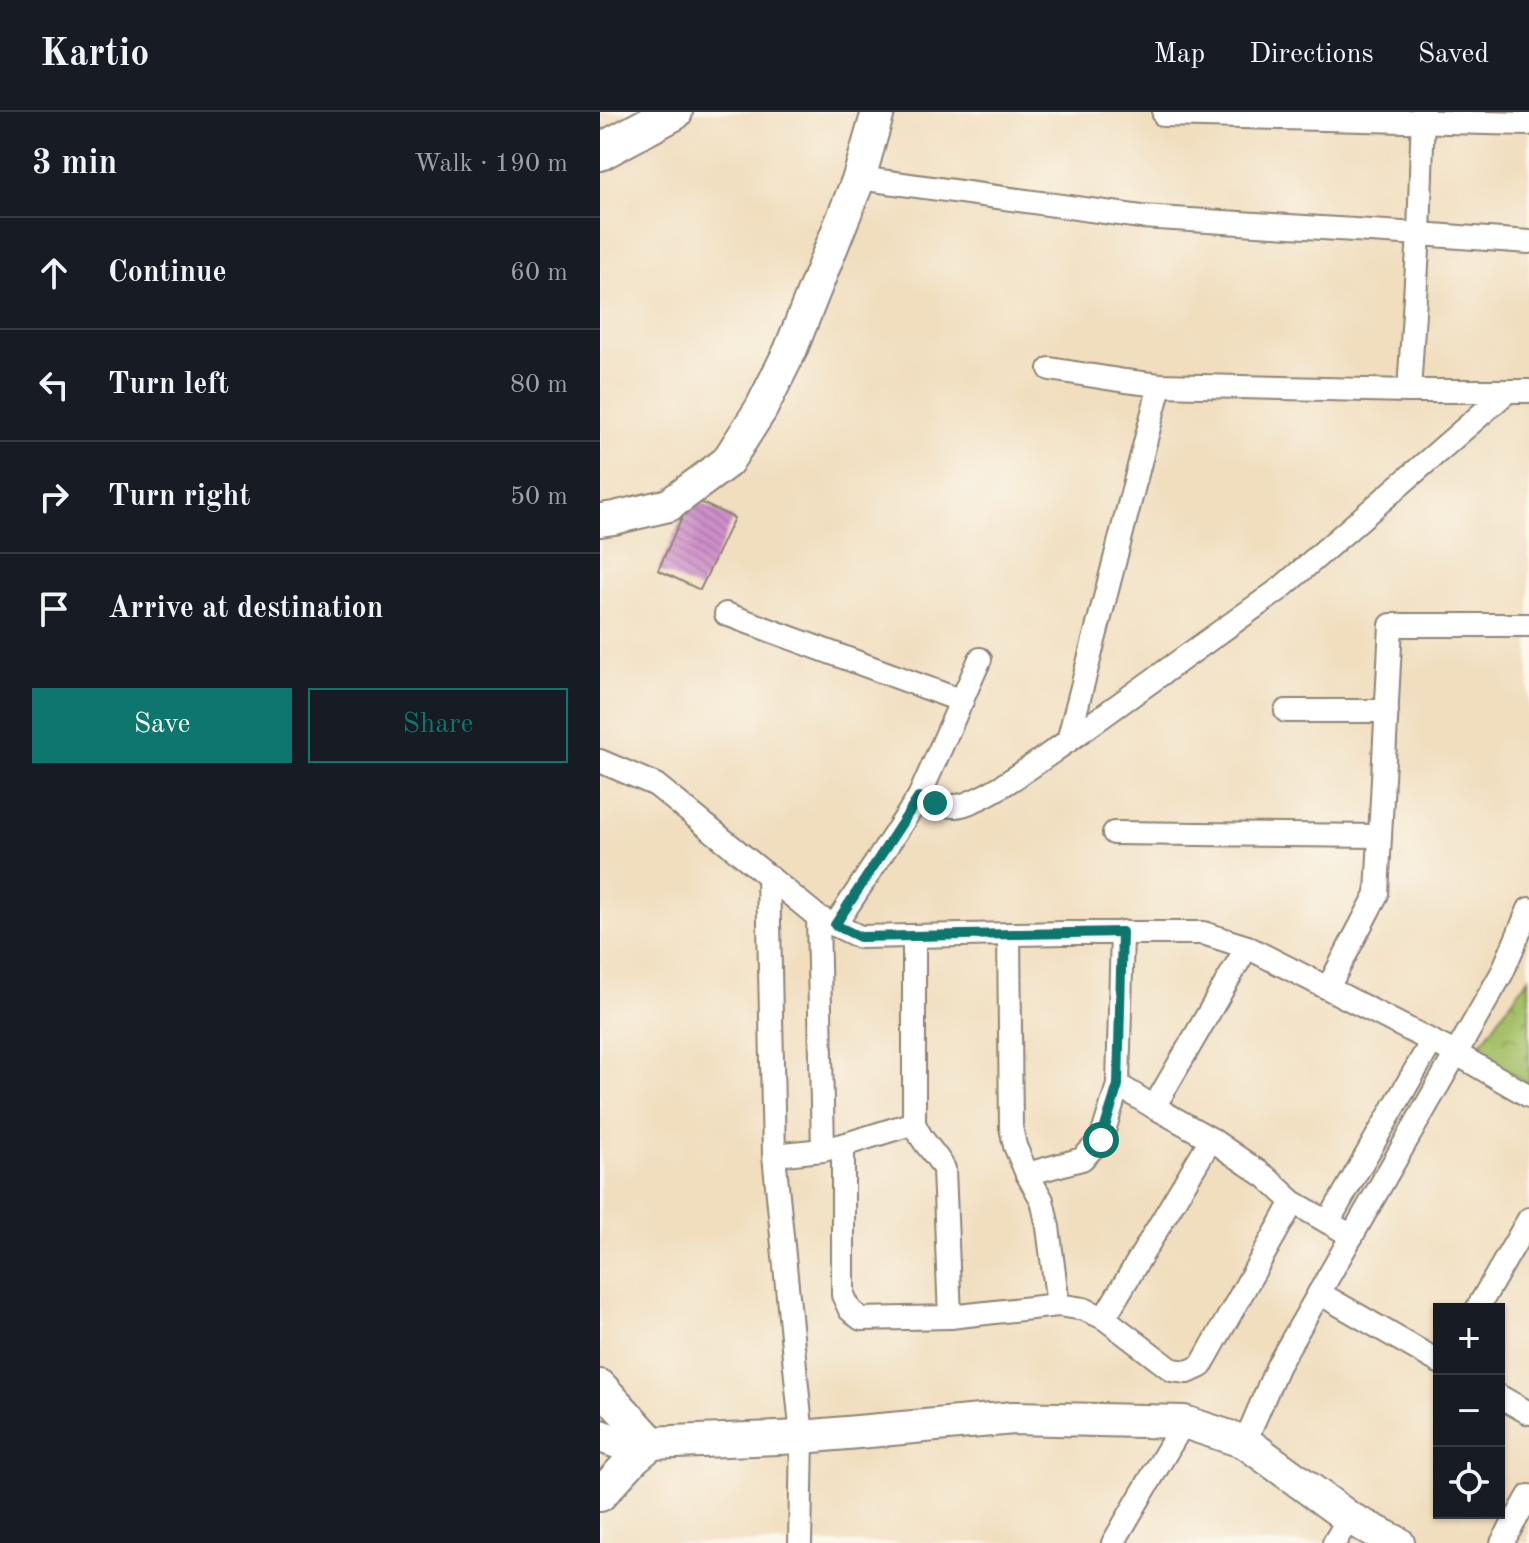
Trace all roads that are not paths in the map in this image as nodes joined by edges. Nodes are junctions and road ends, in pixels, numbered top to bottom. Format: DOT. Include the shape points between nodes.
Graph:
graph roads {
  1 [pos="674,112"];
  2 [pos="878,112"];
  3 [pos="1164,115"];
  4 [pos="1423,117"];
  5 [pos="1529,124"];
  6 [pos="600,152"];
  7 [pos="859,178"];
  8 [pos="1419,234"];
  9 [pos="1529,242"];
  10 [pos="1050,369"];
  11 [pos="1160,385"];
  12 [pos="1409,391"];
  13 [pos="1518,391"];
  14 [pos="600,520"];
  15 [pos="726,614"];
  16 [pos="1529,625"];
  17 [pos="980,659"];
  18 [pos="962,701"];
  19 [pos="1286,711"];
  20 [pos="1387,711"];
  21 [pos="1068,741"];
  22 [pos="600,761"];
  23 [pos="919,797"];
  24 [pos="1114,833"];
  25 [pos="1380,836"];
  26 [pos="768,876"];
  27 [pos="1529,909"];
  28 [pos="826,921"];
  29 [pos="1122,932"];
  30 [pos="1009,934"];
  31 [pos="914,936"];
  32 [pos="1247,947"];
  33 [pos="1522,948"];
  34 [pos="1328,988"];
  35 [pos="1432,1041"];
  36 [pos="1457,1054"];
  37 [pos="1118,1085"];
  38 [pos="1529,1096"];
  39 [pos="1154,1107"];
  40 [pos="914,1123"];
  41 [pos="1211,1139"];
  42 [pos="833,1148"];
  43 [pos="774,1155"];
  44 [pos="1027,1174"];
  45 [pos="1293,1202"];
  46 [pos="1529,1219"];
  47 [pos="1328,1222"];
  48 [pos="1352,1236"];
  49 [pos="1319,1293"];
  50 [pos="1480,1303"];
  51 [pos="1058,1305"];
  52 [pos="950,1317"];
  53 [pos="1104,1318"];
  54 [pos="1433,1359"];
  55 [pos="600,1386"];
  56 [pos="1505,1399"];
  57 [pos="1529,1413"];
  58 [pos="1184,1422"];
  59 [pos="802,1437"];
  60 [pos="1245,1442"];
  61 [pos="619,1444"];
  62 [pos="600,1495"];
  63 [pos="1529,1496"];
  64 [pos="1341,1530"];
  65 [pos="800,1543"];
  66 [pos="1113,1543"];
  67 [pos="1398,1543"];
  68 [pos="1502,1543"];
  1 -- 6 [label="main road"];
  2 -- 7 [label="street"];
  3 -- 4 [label="street"];
  4 -- 5 [label="street"];
  4 -- 8 [label="street"];
  7 -- 8 [label="street" via="1141,217"];
  7 -- 14 [label="street" via="790,351 727,462 669,505"];
  8 -- 9 [label="street"];
  8 -- 12 [label="street"];
  10 -- 11 [label="street"];
  11 -- 12 [label="street"];
  11 -- 21 [label="street"];
  12 -- 13 [label="street"];
  13 -- 21 [label="street" via="1280,589"];
  15 -- 18 [label="street"];
  16 -- 20 [label="street" via="1391,625"];
  17 -- 18 [label="street"];
  18 -- 23 [label="street"];
  19 -- 20 [label="street"];
  20 -- 25 [label="street"];
  21 -- 23 [label="street" via="970,803 953,807"];
  22 -- 26 [label="street" via="656,785"];
  23 -- 28 [label="street"];
  24 -- 25 [label="street"];
  25 -- 34 [label="street" via="1377,894"];
  26 -- 28 [label="street"];
  26 -- 43 [label="street"];
  27 -- 33 [label="street"];
  28 -- 31 [label="street" via="860,937"];
  28 -- 42 [label="street"];
  29 -- 30 [label="street"];
  29 -- 32 [label="street" via="1203,933"];
  29 -- 37 [label="street"];
  30 -- 31 [label="street"];
  30 -- 44 [label="street" via="1011,1127"];
  31 -- 40 [label="street"];
  32 -- 34 [label="street"];
  32 -- 39 [label="street"];
  33 -- 36 [label="street"];
  34 -- 35 [label="street"];
  35 -- 36 [label="street"];
  35 -- 47 [label="street"];
  36 -- 38 [label="street"];
  36 -- 48 [label="street"];
  37 -- 39 [label="street"];
  37 -- 44 [label="street" via="1101,1140 1082,1159"];
  39 -- 41 [label="street"];
  40 -- 42 [label="street"];
  40 -- 52 [label="street" via="944,1169"];
  41 -- 45 [label="street"];
  41 -- 53 [label="street"];
  42 -- 43 [label="street"];
  42 -- 52 [label="street" via="843,1295 850,1310 861,1319"];
  43 -- 59 [label="street"];
  44 -- 51 [label="street" via="1042,1200"];
  45 -- 47 [label="street"];
  45 -- 53 [label="street" via="1201,1366 1188,1372 1172,1370"];
  46 -- 50 [label="street"];
  47 -- 48 [label="street"];
  48 -- 49 [label="street"];
  49 -- 54 [label="street"];
  49 -- 60 [label="street" via="1278,1365"];
  51 -- 52 [label="street"];
  51 -- 53 [label="street"];
  55 -- 61 [label="street"];
  56 -- 57 [label="street"];
  58 -- 59 [label="street" via="1014,1418"];
  58 -- 60 [label="street"];
  58 -- 66 [label="street"];
  59 -- 61 [label="street"];
  59 -- 65 [label="street"];
  60 -- 64 [label="street"];
  61 -- 62 [label="street" via="634,1458"];
  63 -- 68 [label="street"];
  64 -- 67 [label="street"];
}
